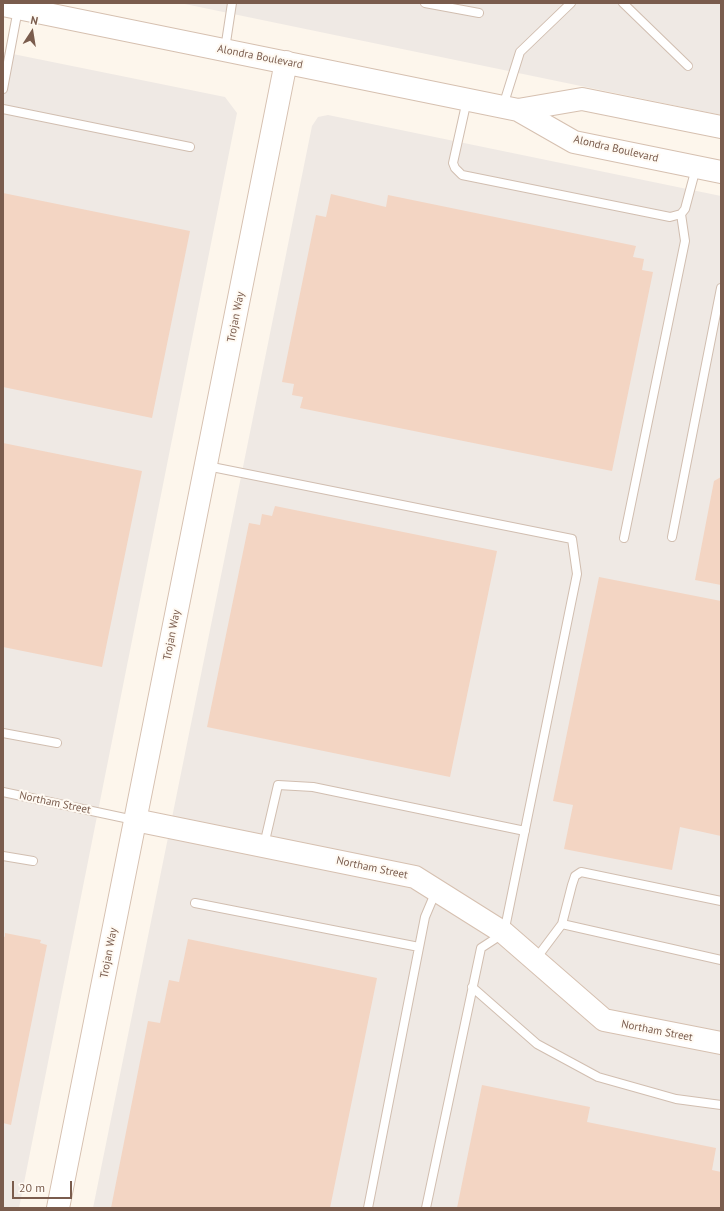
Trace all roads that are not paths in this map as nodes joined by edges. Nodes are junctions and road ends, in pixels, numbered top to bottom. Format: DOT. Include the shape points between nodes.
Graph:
graph roads {
  1 [pos="232,3"];
  2 [pos="425,3"];
  3 [pos="571,3"];
  4 [pos="623,3"];
  5 [pos="10,7"];
  6 [pos="478,14"];
  7 [pos="225,49"];
  8 [pos="286,62"];
  9 [pos="688,66"];
  10 [pos="3,89"];
  11 [pos="467,99"];
  12 [pos="510,108"];
  13 [pos="3,109"];
  14 [pos="721,127"];
  15 [pos="190,147"];
  16 [pos="696,167"];
  17 [pos="721,172"];
  18 [pos="681,214"];
  19 [pos="721,288"];
  20 [pos="206,466"];
  21 [pos="624,538"];
  22 [pos="672,538"];
  23 [pos="3,733"];
  24 [pos="57,743"];
  25 [pos="3,792"];
  26 [pos="135,820"];
  27 [pos="525,831"];
  28 [pos="264,846"];
  29 [pos="3,856"];
  30 [pos="32,861"];
  31 [pos="436,890"];
  32 [pos="721,901"];
  33 [pos="195,904"];
  34 [pos="562,924"];
  35 [pos="504,933"];
  36 [pos="419,947"];
  37 [pos="535,960"];
  38 [pos="721,960"];
  39 [pos="472,987"];
  40 [pos="721,1043"];
  41 [pos="721,1105"];
  42 [pos="58,1208"];
  43 [pos="368,1208"];
  44 [pos="426,1208"];
  1 -- 7 [label="lane"];
  2 -- 6 [label="lane"];
  3 -- 12 [label="lane" via="520,52"];
  4 -- 9 [label="lane"];
  5 -- 7 [label="street, Alondra Boulevard"];
  5 -- 10 [label="lane"];
  7 -- 8 [label="street, Alondra Boulevard"];
  8 -- 11 [label="street, Alondra Boulevard"];
  8 -- 20 [label="street, Trojan Way"];
  11 -- 12 [label="street, Alondra Boulevard"];
  11 -- 18 [label="lane" via="454,163 462,175 670,217"];
  12 -- 14 [label="street, Alondra Boulevard" via="582,99"];
  12 -- 16 [label="street, Alondra Boulevard" via="574,142"];
  13 -- 15 [label="lane"];
  16 -- 17 [label="street, Alondra Boulevard"];
  16 -- 18 [label="lane" via="689,201"];
  18 -- 21 [label="lane" via="685,241"];
  19 -- 22 [label="lane"];
  20 -- 26 [label="street, Trojan Way"];
  20 -- 27 [label="lane" via="572,539 577,574"];
  23 -- 24 [label="lane"];
  25 -- 26 [label="lane, Northam Street"];
  26 -- 28 [label="street, Northam Street"];
  26 -- 42 [label="street, Trojan Way"];
  27 -- 28 [label="lane" via="313,787 278,785"];
  27 -- 35 [label="lane"];
  28 -- 31 [label="street, Northam Street" via="415,877"];
  29 -- 30 [label="lane"];
  31 -- 35 [label="street, Northam Street"];
  31 -- 36 [label="lane" via="425,917"];
  32 -- 34 [label="lane" via="580,872 575,876"];
  33 -- 36 [label="lane"];
  34 -- 37 [label="lane"];
  34 -- 38 [label="lane"];
  35 -- 37 [label="street, Northam Street"];
  35 -- 39 [label="lane" via="480,948"];
  36 -- 43 [label="lane"];
  37 -- 40 [label="street, Northam Street" via="604,1020"];
  39 -- 41 [label="lane" via="537,1044 598,1077 676,1099"];
  39 -- 44 [label="lane"];
}
